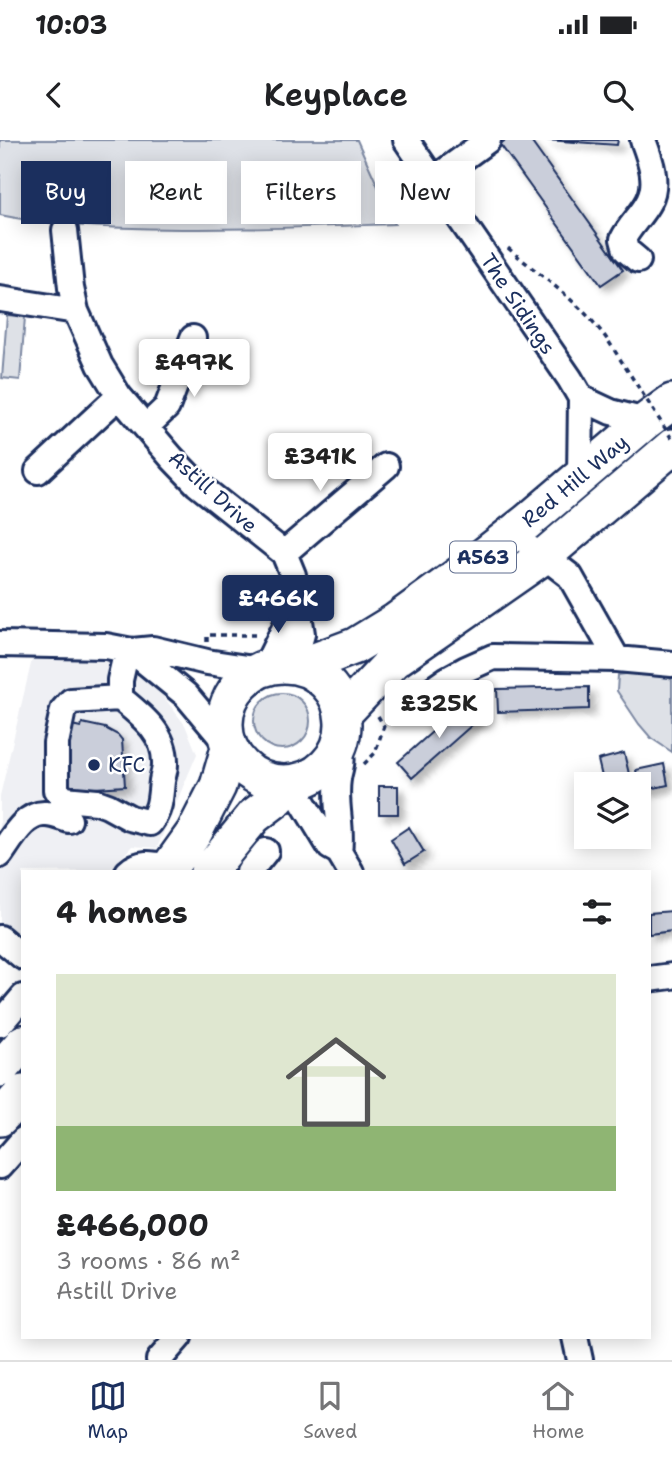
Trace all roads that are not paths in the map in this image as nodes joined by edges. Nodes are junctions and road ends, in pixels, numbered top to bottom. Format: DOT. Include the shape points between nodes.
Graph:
graph roads {
  1 [pos="407,140"];
  2 [pos="488,140"];
  3 [pos="643,140"];
  4 [pos="421,161"];
  5 [pos="459,161"];
  6 [pos="463,224"];
  7 [pos="65,230"];
  8 [pos="638,260"];
  9 [pos="0,299"];
  10 [pos="76,311"];
  11 [pos="193,338"];
  12 [pos="120,396"];
  13 [pos="581,398"];
  14 [pos="663,420"];
  15 [pos="146,427"];
  16 [pos="672,447"];
  17 [pos="386,466"];
  18 [pos="38,471"];
  19 [pos="580,477"];
  20 [pos="284,554"];
  21 [pos="544,556"];
  22 [pos="462,573"];
  23 [pos="0,644"];
  24 [pos="129,650"];
  25 [pos="617,659"];
  26 [pos="672,664"];
  27 [pos="279,668"];
  28 [pos="120,698"];
  29 [pos="406,708"];
  30 [pos="340,731"];
  31 [pos="228,746"];
  32 [pos="287,784"];
  33 [pos="69,820"];
  34 [pos="266,851"];
  35 [pos="0,855"];
  36 [pos="345,862"];
  37 [pos="168,869"];
  38 [pos="130,870"];
  39 [pos="210,870"];
  40 [pos="250,870"];
  41 [pos="0,938"];
  42 [pos="21,955"];
  43 [pos="672,976"];
  44 [pos="651,979"];
  45 [pos="21,999"];
  46 [pos="0,1024"];
  47 [pos="21,1045"];
  48 [pos="0,1069"];
  49 [pos="21,1095"];
  50 [pos="0,1118"];
  51 [pos="21,1142"];
  52 [pos="0,1166"];
  53 [pos="575,1339"];
  54 [pos="580,1360"];
  1 -- 4 [label="street, The Sidings"];
  2 -- 5 [label="street"];
  3 -- 8 [label="street" via="654,185 650,200 623,239 626,250"];
  6 -- 13 [label="street, The Sidings"];
  7 -- 10 [label="street, Astill Drive"];
  9 -- 10 [label="street"];
  10 -- 12 [label="street, Astill Drive" via="100,365"];
  11 -- 15 [label="street" via="167,407"];
  12 -- 15 [label="street, Astill Drive"];
  12 -- 18 [label="street"];
  13 -- 14 [label="street" via="611,412"];
  13 -- 19 [label="street"];
  14 -- 19 [label="highway, Red Hill Way / A563"];
  15 -- 20 [label="street, Astill Drive" via="197,484"];
  16 -- 21 [label="highway, Red Hill Way / A563"];
  17 -- 20 [label="street"];
  19 -- 22 [label="highway, Red Hill Way / A563"];
  20 -- 27 [label="street" via="293,575 296,605"];
  21 -- 22 [label="street" via="519,544"];
  21 -- 25 [label="street" via="570,576"];
  21 -- 30 [label="highway, Red Hill Way / A563" via="393,660"];
  22 -- 27 [label="highway, Red Hill Way / A563" via="355,646"];
  23 -- 24 [label="street"];
  24 -- 27 [label="street" via="153,649 206,663"];
  24 -- 28 [label="street"];
  24 -- 31 [label="street" via="186,695"];
  25 -- 26 [label="street"];
  25 -- 29 [label="street" via="493,657 446,680"];
  27 -- 30 [label="highway" via="315,674 328,685 337,698"];
  27 -- 31 [label="highway" via="245,679 233,692 224,726"];
  28 -- 28 [label="street" via="71,701 64,710 56,744 56,790 64,799 97,802 150,823 161,797 164,749 145,718"];
  30 -- 32 [label="highway" via="332,760 311,777"];
  30 -- 36 [label="street" via="343,758 337,814"];
  31 -- 32 [label="highway" via="251,774"];
  31 -- 37 [label="highway" via="218,786 194,833"];
  32 -- 36 [label="street"];
  32 -- 39 [label="highway"];
  33 -- 35 [label="street" via="45,813 32,816"];
  34 -- 40 [label="street"];
  37 -- 38 [label="street" via="149,863"];
  41 -- 42 [label="street"];
  43 -- 44 [label="street"];
  45 -- 46 [label="street"];
  47 -- 48 [label="highway"];
  49 -- 50 [label="highway"];
  51 -- 52 [label="street"];
  53 -- 54 [label="street"];
}
